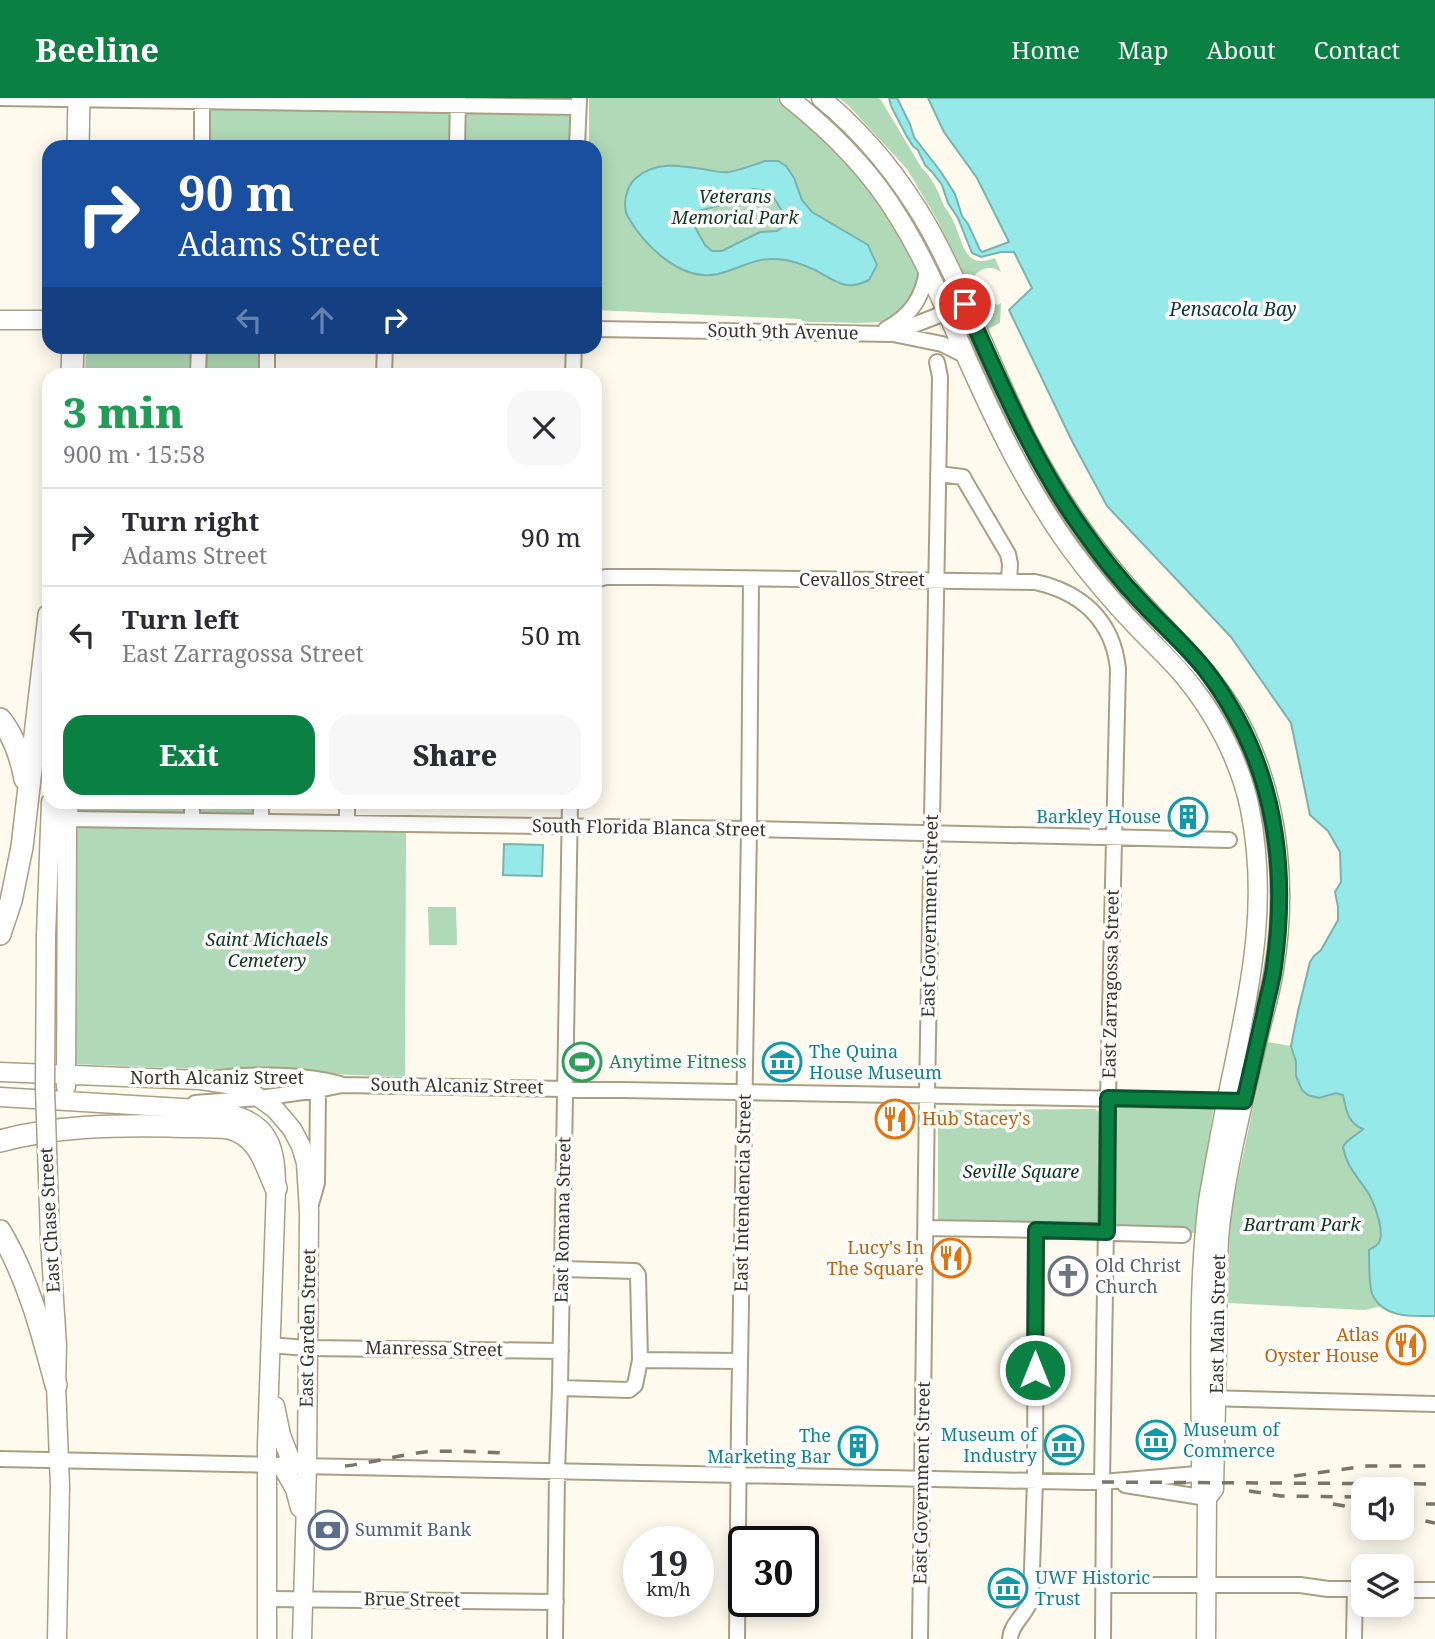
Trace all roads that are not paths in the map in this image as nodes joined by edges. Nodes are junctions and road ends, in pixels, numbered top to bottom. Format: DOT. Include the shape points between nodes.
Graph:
graph roads {
  1 [pos="0,98"];
  2 [pos="789,98"];
  3 [pos="821,98"];
  4 [pos="79,99"];
  5 [pos="202,100"];
  6 [pos="331,101"];
  7 [pos="458,102"];
  8 [pos="579,103"];
  9 [pos="78,140"];
  10 [pos="202,140"];
  11 [pos="457,140"];
  12 [pos="578,140"];
  13 [pos="927,270"];
  14 [pos="965,304"];
  15 [pos="947,313"];
  16 [pos="0,320"];
  17 [pos="42,320"];
  18 [pos="602,329"];
  19 [pos="866,333"];
  20 [pos="891,334"];
  21 [pos="966,356"];
  22 [pos="937,362"];
  23 [pos="938,474"];
  24 [pos="602,577"];
  25 [pos="751,579"];
  26 [pos="936,580"];
  27 [pos="1009,581"];
  28 [pos="1104,625"];
  29 [pos="42,674"];
  30 [pos="0,719"];
  31 [pos="28,792"];
  32 [pos="51,809"];
  33 [pos="192,809"];
  34 [pos="261,809"];
  35 [pos="347,809"];
  36 [pos="570,809"];
  37 [pos="69,810"];
  38 [pos="192,821"];
  39 [pos="261,822"];
  40 [pos="347,823"];
  41 [pos="1274,824"];
  42 [pos="570,826"];
  43 [pos="749,829"];
  44 [pos="931,833"];
  45 [pos="1254,834"];
  46 [pos="1114,837"];
  47 [pos="1229,840"];
  48 [pos="0,934"];
  49 [pos="0,1072"];
  50 [pos="66,1076"];
  51 [pos="200,1080"];
  52 [pos="342,1085"];
  53 [pos="565,1088"];
  54 [pos="318,1090"];
  55 [pos="745,1091"];
  56 [pos="927,1094"];
  57 [pos="0,1097"];
  58 [pos="260,1098"];
  59 [pos="1108,1098"];
  60 [pos="65,1101"];
  61 [pos="1235,1101"];
  62 [pos="173,1107"];
  63 [pos="0,1141"];
  64 [pos="276,1188"];
  65 [pos="309,1212"];
  66 [pos="926,1228"];
  67 [pos="1036,1230"];
  68 [pos="0,1231"];
  69 [pos="1107,1232"];
  70 [pos="1183,1236"];
  71 [pos="562,1269"];
  72 [pos="270,1345"];
  73 [pos="307,1348"];
  74 [pos="561,1351"];
  75 [pos="640,1360"];
  76 [pos="740,1362"];
  77 [pos="268,1375"];
  78 [pos="56,1385"];
  79 [pos="560,1388"];
  80 [pos="1209,1398"];
  81 [pos="1435,1404"];
  82 [pos="0,1459"];
  83 [pos="59,1460"];
  84 [pos="287,1466"];
  85 [pos="556,1471"];
  86 [pos="1208,1473"];
  87 [pos="739,1475"];
  88 [pos="921,1479"];
  89 [pos="1035,1481"];
  90 [pos="1102,1482"];
  91 [pos="1207,1498"];
  92 [pos="1104,1585"];
  93 [pos="1207,1586"];
  94 [pos="1351,1589"];
  95 [pos="1414,1590"];
  96 [pos="1435,1590"];
  97 [pos="267,1598"];
  98 [pos="303,1599"];
  99 [pos="556,1602"];
  100 [pos="1356,1617"];
  101 [pos="57,1639"];
  102 [pos="267,1639"];
  103 [pos="302,1639"];
  104 [pos="555,1639"];
  105 [pos="737,1639"];
  106 [pos="920,1639"];
  107 [pos="1010,1639"];
  108 [pos="1103,1639"];
  109 [pos="1206,1639"];
  110 [pos="1354,1639"];
  1 -- 4 [label="street"];
  2 -- 13 [label="main road, East Main Street" via="853,156 898,216"];
  3 -- 14 [label="main road, East Main Street" via="868,142 902,186 930,231"];
  4 -- 5 [label="street"];
  4 -- 9 [label="highway"];
  5 -- 6 [label="street"];
  5 -- 10 [label="street"];
  6 -- 7 [label="street"];
  7 -- 8 [label="street"];
  7 -- 11 [label="street"];
  8 -- 12 [label="street"];
  13 -- 15 [label="main road, East Main Street"];
  13 -- 19 [label="street" via="920,296 905,317 886,329"];
  14 -- 15 [label="street, South 9th Avenue"];
  14 -- 41 [label="main road, East Main Street" via="1024,433 1071,513 1128,587 1204,668 1236,715 1259,766"];
  15 -- 20 [label="street, South 9th Avenue"];
  15 -- 21 [label="main road, East Main Street"];
  16 -- 17 [label="main road"];
  18 -- 19 [label="street, South 9th Avenue"];
  19 -- 20 [label="street, South 9th Avenue"];
  20 -- 21 [label="street" via="942,344"];
  21 -- 45 [label="main road, East Main Street" via="1024,476 1069,547 1207,709 1232,755"];
  22 -- 23 [label="street, East Government Street"];
  23 -- 26 [label="street, East Government Street"];
  23 -- 27 [label="street" via="963,477 1008,554"];
  24 -- 25 [label="street, Cevallos Street"];
  25 -- 26 [label="street, Cevallos Street"];
  25 -- 43 [label="street, East Intendencia Street"];
  26 -- 27 [label="street, Cevallos Street"];
  26 -- 44 [label="street, East Government Street"];
  27 -- 28 [label="street, Cevallos Street" via="1035,582 1067,592"];
  28 -- 46 [label="street, East Zarragossa Street" via="1118,669"];
  29 -- 31 [label="highway"];
  30 -- 31 [label="highway" via="17,750"];
  31 -- 48 [label="highway" via="17,876"];
  32 -- 78 [label="main road, East Chase Street, bridge" via="45,1088"];
  33 -- 38 [label="street"];
  34 -- 39 [label="street"];
  35 -- 40 [label="street"];
  36 -- 42 [label="street, East Romana Street"];
  37 -- 38 [label="street, South Florida Blanca Street"];
  37 -- 50 [label="main road"];
  38 -- 39 [label="street, South Florida Blanca Street"];
  39 -- 40 [label="street, South Florida Blanca Street"];
  40 -- 42 [label="street, South Florida Blanca Street"];
  41 -- 45 [label="street"];
  41 -- 61 [label="main road, East Main Street" via="1279,895 1275,961"];
  42 -- 43 [label="street, South Florida Blanca Street"];
  42 -- 53 [label="street, East Romana Street"];
  43 -- 44 [label="street, South Florida Blanca Street"];
  43 -- 55 [label="street, East Intendencia Street"];
  44 -- 46 [label="street, South Florida Blanca Street"];
  44 -- 56 [label="street, East Government Street"];
  45 -- 61 [label="main road, East Main Street" via="1259,886 1256,946"];
  46 -- 47 [label="street, South Florida Blanca Street"];
  46 -- 59 [label="street, East Zarragossa Street"];
  49 -- 50 [label="main road, North Alcaniz Street"];
  50 -- 51 [label="main road, North Alcaniz Street"];
  50 -- 60 [label="main road"];
  51 -- 52 [label="street, North Alcaniz Street" via="299,1077"];
  51 -- 58 [label="main road, East Garden Street" via="235,1085"];
  52 -- 53 [label="street, South Alcaniz Street"];
  52 -- 54 [label="street, North Alcaniz Street"];
  53 -- 55 [label="street, South Alcaniz Street"];
  53 -- 71 [label="street, East Romana Street"];
  54 -- 58 [label="street, North Alcaniz Street"];
  54 -- 65 [label="street" via="317,1183"];
  55 -- 56 [label="street, South Alcaniz Street"];
  55 -- 76 [label="street, East Intendencia Street"];
  56 -- 59 [label="street, South Alcaniz Street"];
  56 -- 66 [label="street, East Government Street"];
  57 -- 60 [label="main road, North Alcaniz Street"];
  58 -- 62 [label="street, North Alcaniz Street"];
  58 -- 65 [label="main road, East Garden Street" via="283,1117 301,1146"];
  59 -- 61 [label="street, South Alcaniz Street"];
  59 -- 69 [label="street, East Zarragossa Street"];
  60 -- 62 [label="main road, North Alcaniz Street"];
  61 -- 80 [label="main road, East Main Street" via="1220,1225"];
  62 -- 64 [label="main road, East Garden Street" via="234,1114 256,1125 271,1146"];
  63 -- 64 [label="highway" via="90,1126 229,1128 256,1144"];
  64 -- 72 [label="main road, East Garden Street"];
  65 -- 73 [label="main road, East Garden Street"];
  66 -- 67 [label="street"];
  66 -- 88 [label="street, East Government Street"];
  67 -- 69 [label="street"];
  67 -- 89 [label="street"];
  68 -- 78 [label="highway" via="38,1321"];
  69 -- 70 [label="street"];
  69 -- 90 [label="street, East Zarragossa Street"];
  71 -- 74 [label="street, East Romana Street"];
  71 -- 75 [label="street" via="635,1271"];
  72 -- 73 [label="street, Manressa Street"];
  72 -- 77 [label="main road, East Garden Street"];
  73 -- 74 [label="street, Manressa Street"];
  73 -- 84 [label="main road, East Garden Street"];
  74 -- 79 [label="street, East Romana Street"];
  75 -- 76 [label="street"];
  75 -- 79 [label="street" via="635,1385 629,1390"];
  76 -- 87 [label="street, East Intendencia Street"];
  77 -- 84 [label="main road, East Garden Street"];
  77 -- 84 [label="main road"];
  78 -- 83 [label="main road, East Chase Street"];
  79 -- 85 [label="street, East Romana Street"];
  80 -- 81 [label="street"];
  80 -- 86 [label="main road, East Main Street"];
  82 -- 83 [label="street"];
  83 -- 84 [label="street"];
  83 -- 101 [label="main road, East Chase Street"];
  84 -- 85 [label="street"];
  84 -- 97 [label="main road, East Garden Street"];
  84 -- 98 [label="main road" via="304,1525"];
  85 -- 87 [label="street"];
  85 -- 99 [label="street, East Romana Street"];
  86 -- 90 [label="street"];
  86 -- 91 [label="main road, East Main Street" via="1214,1489"];
  87 -- 88 [label="street"];
  87 -- 105 [label="street, East Intendencia Street"];
  88 -- 89 [label="street"];
  88 -- 106 [label="street, East Government Street"];
  89 -- 90 [label="street"];
  89 -- 107 [label="street" via="1031,1599"];
  90 -- 91 [label="street"];
  90 -- 92 [label="street, East Zarragossa Street"];
  91 -- 93 [label="main road, East Main Street"];
  92 -- 93 [label="street"];
  92 -- 108 [label="street, East Zarragossa Street"];
  93 -- 94 [label="street"];
  93 -- 109 [label="main road, East Main Street"];
  95 -- 96 [label="street"];
  97 -- 98 [label="street, Brue Street"];
  97 -- 102 [label="main road, East Garden Street"];
  98 -- 99 [label="street, Brue Street"];
  98 -- 103 [label="main road"];
  99 -- 104 [label="street, East Romana Street"];
  100 -- 110 [label="street"];
}
